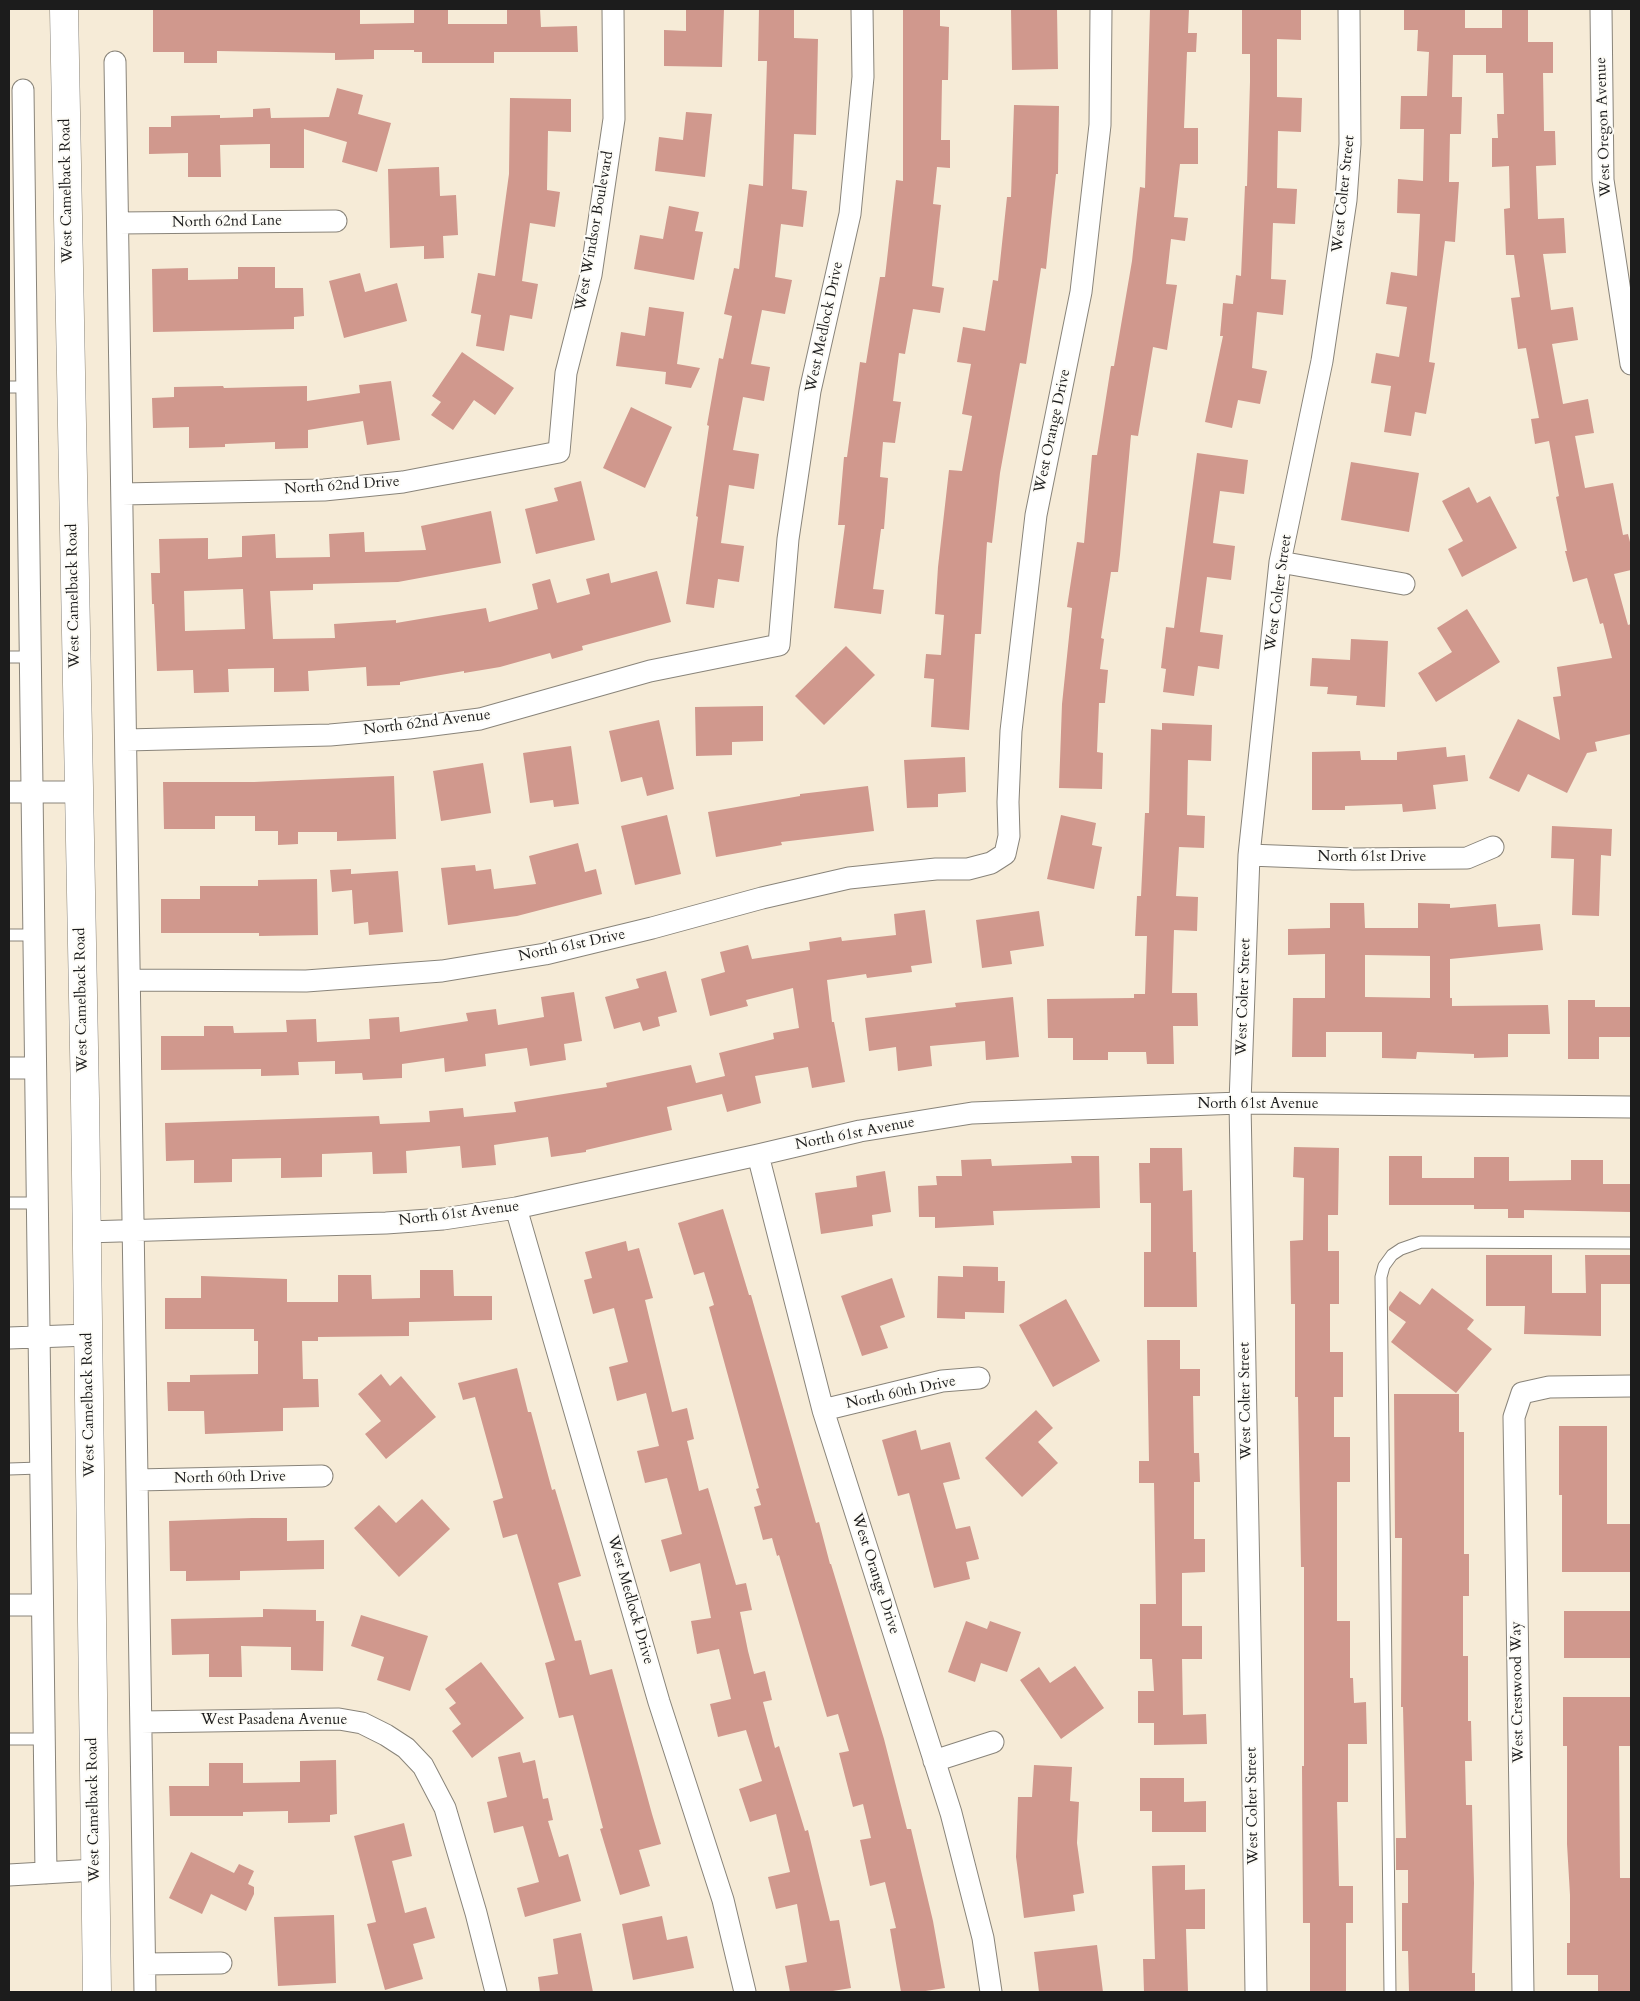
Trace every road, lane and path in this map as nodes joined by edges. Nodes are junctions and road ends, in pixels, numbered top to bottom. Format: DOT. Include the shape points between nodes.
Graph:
graph roads {
  1 [pos="64,9"];
  2 [pos="613,9"];
  3 [pos="862,9"];
  4 [pos="1101,9"];
  5 [pos="1349,9"];
  6 [pos="1601,9"];
  7 [pos="115,62"];
  8 [pos="16,90"];
  9 [pos="336,221"];
  10 [pos="118,223"];
  11 [pos="17,237"];
  12 [pos="1631,364"];
  13 [pos="18,387"];
  14 [pos="559,452"];
  15 [pos="122,494"];
  16 [pos="18,520"];
  17 [pos="1280,562"];
  18 [pos="1404,584"];
  19 [pos="779,645"];
  20 [pos="9,657"];
  21 [pos="30,657"];
  22 [pos="126,740"];
  23 [pos="9,792"];
  24 [pos="32,792"];
  25 [pos="78,792"];
  26 [pos="1493,847"];
  27 [pos="1005,854"];
  28 [pos="1249,855"];
  29 [pos="9,936"];
  30 [pos="34,936"];
  31 [pos="130,980"];
  32 [pos="9,1068"];
  33 [pos="35,1068"];
  34 [pos="1240,1104"];
  35 [pos="1631,1107"];
  36 [pos="758,1155"];
  37 [pos="9,1203"];
  38 [pos="37,1203"];
  39 [pos="516,1208"];
  40 [pos="86,1232"];
  41 [pos="134,1232"];
  42 [pos="1631,1243"];
  43 [pos="88,1335"];
  44 [pos="9,1338"];
  45 [pos="39,1338"];
  46 [pos="979,1378"];
  47 [pos="1631,1386"];
  48 [pos="823,1410"];
  49 [pos="40,1468"];
  50 [pos="9,1469"];
  51 [pos="322,1476"];
  52 [pos="137,1480"];
  53 [pos="9,1605"];
  54 [pos="42,1605"];
  55 [pos="141,1722"];
  56 [pos="44,1739"];
  57 [pos="9,1740"];
  58 [pos="993,1742"];
  59 [pos="934,1761"];
  60 [pos="95,1870"];
  61 [pos="46,1873"];
  62 [pos="9,1875"];
  63 [pos="221,1963"];
  64 [pos="145,1964"];
  65 [pos="97,1992"];
  66 [pos="145,1992"];
  67 [pos="496,1992"];
  68 [pos="745,1992"];
  69 [pos="991,1992"];
  70 [pos="1256,1992"];
  71 [pos="1390,1992"];
  72 [pos="1523,1992"];
  1 -- 25 [label="main road, West Camelback Road"];
  2 -- 14 [label="street, West Windsor Boulevard" via="614,119 591,275 566,373"];
  3 -- 19 [label="street, West Medlock Drive" via="863,76 850,214 810,392 788,539"];
  4 -- 27 [label="street, West Orange Drive" via="1099,134 1081,292 1036,515 1011,731 1009,836"];
  5 -- 17 [label="street, West Colter Street" via="1350,144 1346,200 1322,361"];
  6 -- 12 [label="street, West Oregon Avenue" via="1603,180"];
  7 -- 10 [label="street"];
  8 -- 11 [label="street"];
  9 -- 10 [label="street, North 62nd Lane"];
  10 -- 15 [label="street"];
  11 -- 13 [label="street"];
  13 -- 16 [label="street"];
  14 -- 15 [label="street, North 62nd Drive" via="403,482 324,490"];
  15 -- 22 [label="street"];
  16 -- 21 [label="street"];
  17 -- 18 [label="street"];
  17 -- 28 [label="street, West Colter Street"];
  19 -- 22 [label="street, North 62nd Avenue" via="650,671 480,719 330,734"];
  20 -- 21 [label="lane"];
  21 -- 24 [label="street"];
  22 -- 31 [label="street"];
  23 -- 24 [label="street"];
  24 -- 25 [label="street"];
  24 -- 30 [label="street"];
  25 -- 40 [label="main road, West Camelback Road"];
  26 -- 28 [label="street, North 61st Drive" via="1468,858 1353,859"];
  27 -- 31 [label="street, North 61st Drive" via="991,863 968,869 849,878 545,954 442,971 306,981"];
  28 -- 34 [label="street, West Colter Street"];
  29 -- 30 [label="lane"];
  30 -- 33 [label="street"];
  31 -- 41 [label="street"];
  32 -- 33 [label="street"];
  33 -- 38 [label="street"];
  34 -- 35 [label="street, North 61st Avenue"];
  34 -- 36 [label="street, North 61st Avenue" via="972,1113 860,1131"];
  34 -- 70 [label="street, West Colter Street"];
  36 -- 39 [label="street, North 61st Avenue"];
  36 -- 48 [label="street, West Orange Drive"];
  37 -- 38 [label="lane"];
  38 -- 45 [label="street"];
  39 -- 41 [label="street, North 61st Avenue" via="443,1219 386,1223"];
  39 -- 68 [label="street, West Medlock Drive" via="659,1702 723,1900"];
  40 -- 41 [label="street, North 61st Avenue"];
  40 -- 43 [label="main road, West Camelback Road"];
  41 -- 52 [label="street"];
  42 -- 71 [label="lane" via="1421,1242 1401,1249 1384,1266 1381,1277"];
  43 -- 45 [label="street"];
  43 -- 60 [label="main road, West Camelback Road"];
  44 -- 45 [label="street"];
  45 -- 49 [label="street"];
  46 -- 48 [label="street, North 60th Drive" via="942,1381"];
  47 -- 72 [label="street, West Crestwood Way" via="1549,1387 1522,1393 1514,1417"];
  48 -- 59 [label="street, West Orange Drive"];
  49 -- 50 [label="lane"];
  49 -- 54 [label="street"];
  51 -- 52 [label="street, North 60th Drive"];
  52 -- 55 [label="street"];
  53 -- 54 [label="street"];
  54 -- 56 [label="street"];
  55 -- 64 [label="street"];
  55 -- 67 [label="street, West Pasadena Avenue" via="339,1719 362,1723 406,1748 423,1766 445,1808"];
  56 -- 57 [label="lane"];
  56 -- 61 [label="street"];
  58 -- 59 [label="street"];
  59 -- 69 [label="street, West Orange Drive" via="984,1938"];
  60 -- 61 [label="street"];
  60 -- 65 [label="main road, West Camelback Road"];
  61 -- 62 [label="street"];
  63 -- 64 [label="street"];
  64 -- 66 [label="street"];
}
